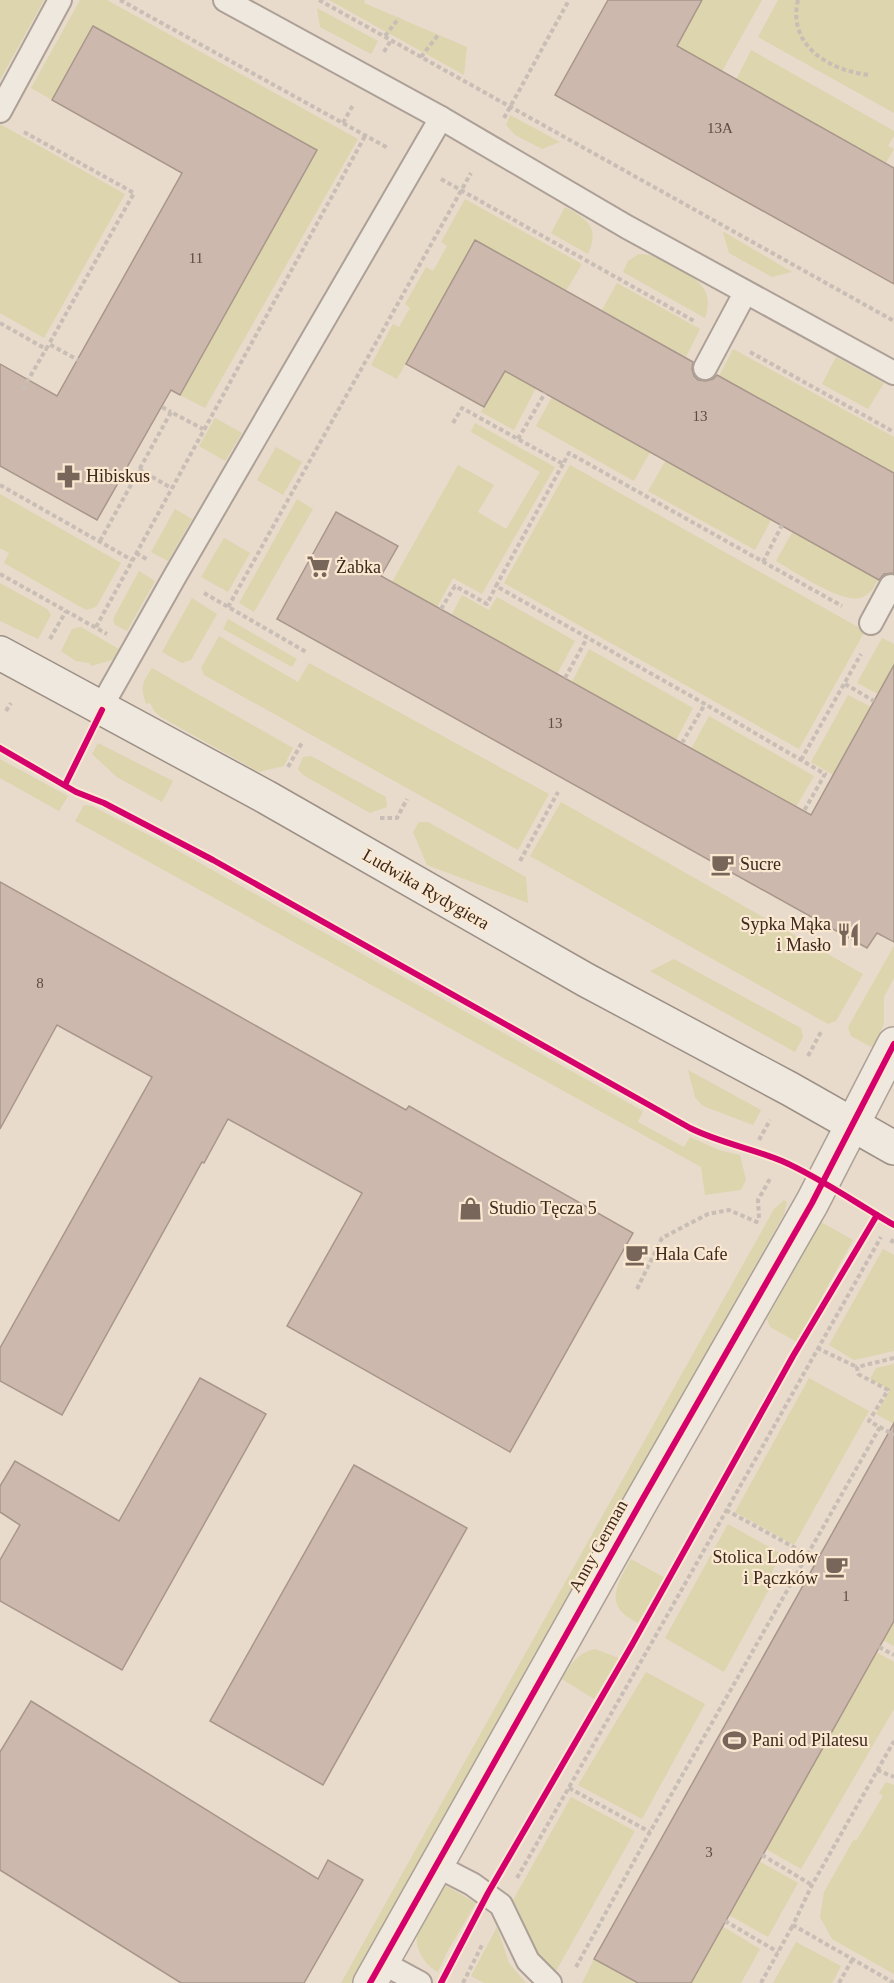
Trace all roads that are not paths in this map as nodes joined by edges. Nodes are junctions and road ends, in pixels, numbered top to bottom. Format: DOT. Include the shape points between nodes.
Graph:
graph roads {
  1 [pos="60,0"];
  2 [pos="225,0"];
  3 [pos="0,111"];
  4 [pos="441,118"];
  5 [pos="745,293"];
  6 [pos="705,368"];
  7 [pos="894,374"];
  8 [pos="891,586"];
  9 [pos="871,623"];
  10 [pos="0,654"];
  11 [pos="100,709"];
  12 [pos="894,1044"];
  13 [pos="853,1124"];
  14 [pos="894,1148"];
  15 [pos="435,1865"];
  16 [pos="375,1972"];
  17 [pos="420,1983"];
  18 [pos="550,1983"];
  1 -- 3 [label="lane"];
  2 -- 4 [label="lane"];
  4 -- 5 [label="lane"];
  4 -- 11 [label="lane"];
  5 -- 6 [label="lane"];
  5 -- 7 [label="lane"];
  8 -- 9 [label="lane"];
  10 -- 11 [label="street, Ludwika Rydygiera"];
  11 -- 13 [label="street, Ludwika Rydygiera" via="266,797 586,980"];
  12 -- 13 [label="street"];
  13 -- 14 [label="street, Ludwika Rydygiera"];
  13 -- 15 [label="street, Anny German" via="812,1203"];
  15 -- 16 [label="street, Anny German"];
  15 -- 18 [label="lane" via="501,1905 528,1961"];
  16 -- 17 [label="lane"];
}
